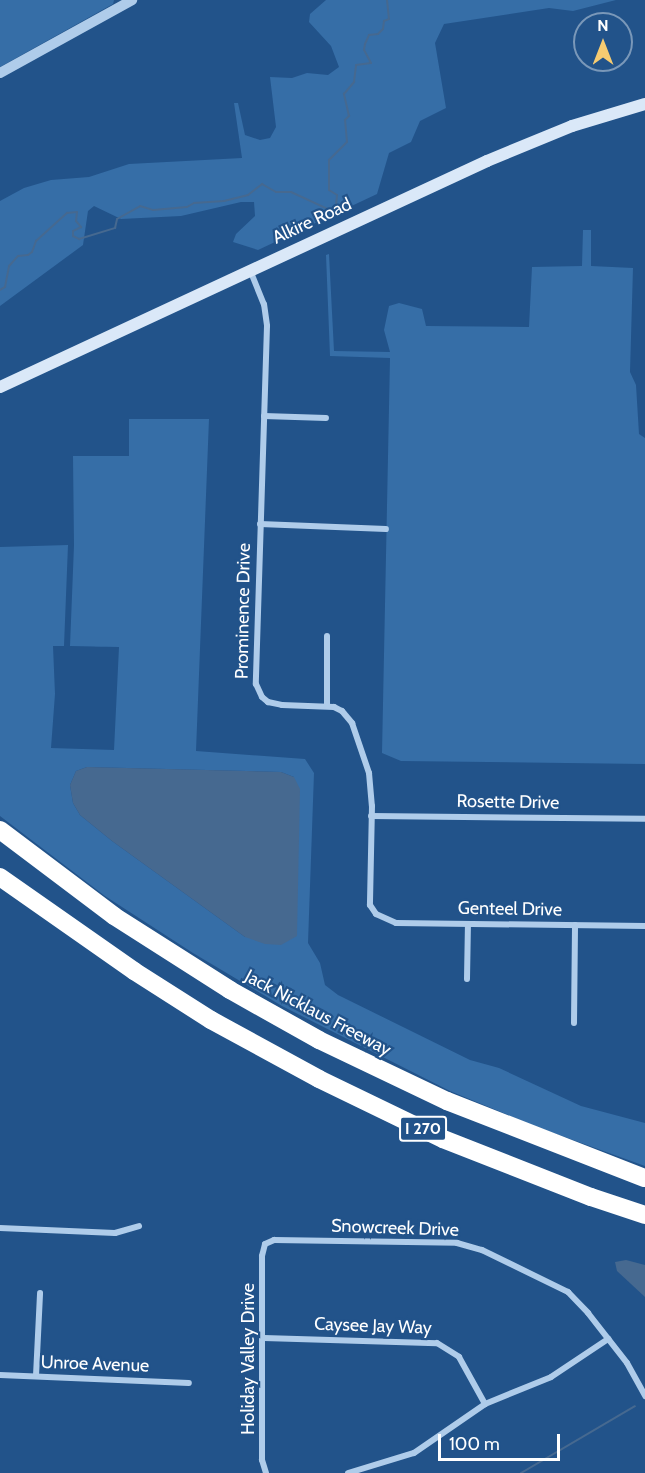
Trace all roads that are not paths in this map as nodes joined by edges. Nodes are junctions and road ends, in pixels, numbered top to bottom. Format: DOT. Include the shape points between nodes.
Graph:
graph roads {
  1 [pos="132,0"];
  2 [pos="0,73"];
  3 [pos="645,104"];
  4 [pos="250,270"];
  5 [pos="0,387"];
  6 [pos="264,416"];
  7 [pos="326,418"];
  8 [pos="260,524"];
  9 [pos="386,529"];
  10 [pos="327,636"];
  11 [pos="327,706"];
  12 [pos="371,816"];
  13 [pos="645,819"];
  14 [pos="0,830"];
  15 [pos="0,877"];
  16 [pos="468,924"];
  17 [pos="575,925"];
  18 [pos="645,926"];
  19 [pos="467,979"];
  20 [pos="574,1023"];
  21 [pos="645,1178"];
  22 [pos="645,1215"];
  23 [pos="139,1226"];
  24 [pos="0,1228"];
  25 [pos="265,1244"];
  26 [pos="40,1293"];
  27 [pos="264,1338"];
  28 [pos="608,1339"];
  29 [pos="0,1375"];
  30 [pos="36,1376"];
  31 [pos="189,1383"];
  32 [pos="645,1395"];
  33 [pos="485,1404"];
  34 [pos="266,1473"];
  35 [pos="348,1473"];
  1 -- 2 [label="street"];
  3 -- 4 [label="main road, Alkire Road" via="531,143"];
  4 -- 5 [label="main road, Alkire Road"];
  4 -- 6 [label="street, Prominence Drive" via="266,314"];
  6 -- 7 [label="street"];
  6 -- 8 [label="street, Prominence Drive"];
  8 -- 9 [label="street"];
  8 -- 11 [label="street, Prominence Drive" via="255,677 258,691 275,704"];
  10 -- 11 [label="street"];
  11 -- 12 [label="street" via="347,716 361,746 369,773"];
  12 -- 13 [label="street, Rosette Drive"];
  12 -- 16 [label="street, Genteel Drive" via="369,894 376,914 396,923"];
  14 -- 21 [label="highway, Jack Nicklaus Freeway / I 270" via="114,916 230,990 319,1040 447,1101"];
  15 -- 22 [label="highway, I 270" via="211,1020 302,1070 443,1139"];
  16 -- 17 [label="street, Genteel Drive"];
  16 -- 19 [label="street"];
  17 -- 18 [label="street, Genteel Drive"];
  17 -- 20 [label="street"];
  23 -- 24 [label="street" via="115,1233"];
  25 -- 27 [label="street, Holiday Valley Drive"];
  25 -- 28 [label="street, Snowcreek Drive" via="274,1240 469,1246 568,1292"];
  26 -- 30 [label="street"];
  27 -- 33 [label="street, Caysee Jay Way" via="437,1343 459,1357"];
  27 -- 34 [label="street, Holiday Valley Drive" via="262,1460"];
  28 -- 32 [label="street, Snowcreek Drive"];
  28 -- 33 [label="street" via="551,1377"];
  29 -- 30 [label="street, Unroe Avenue"];
  30 -- 31 [label="street, Unroe Avenue"];
  33 -- 35 [label="street" via="414,1453"];
}
